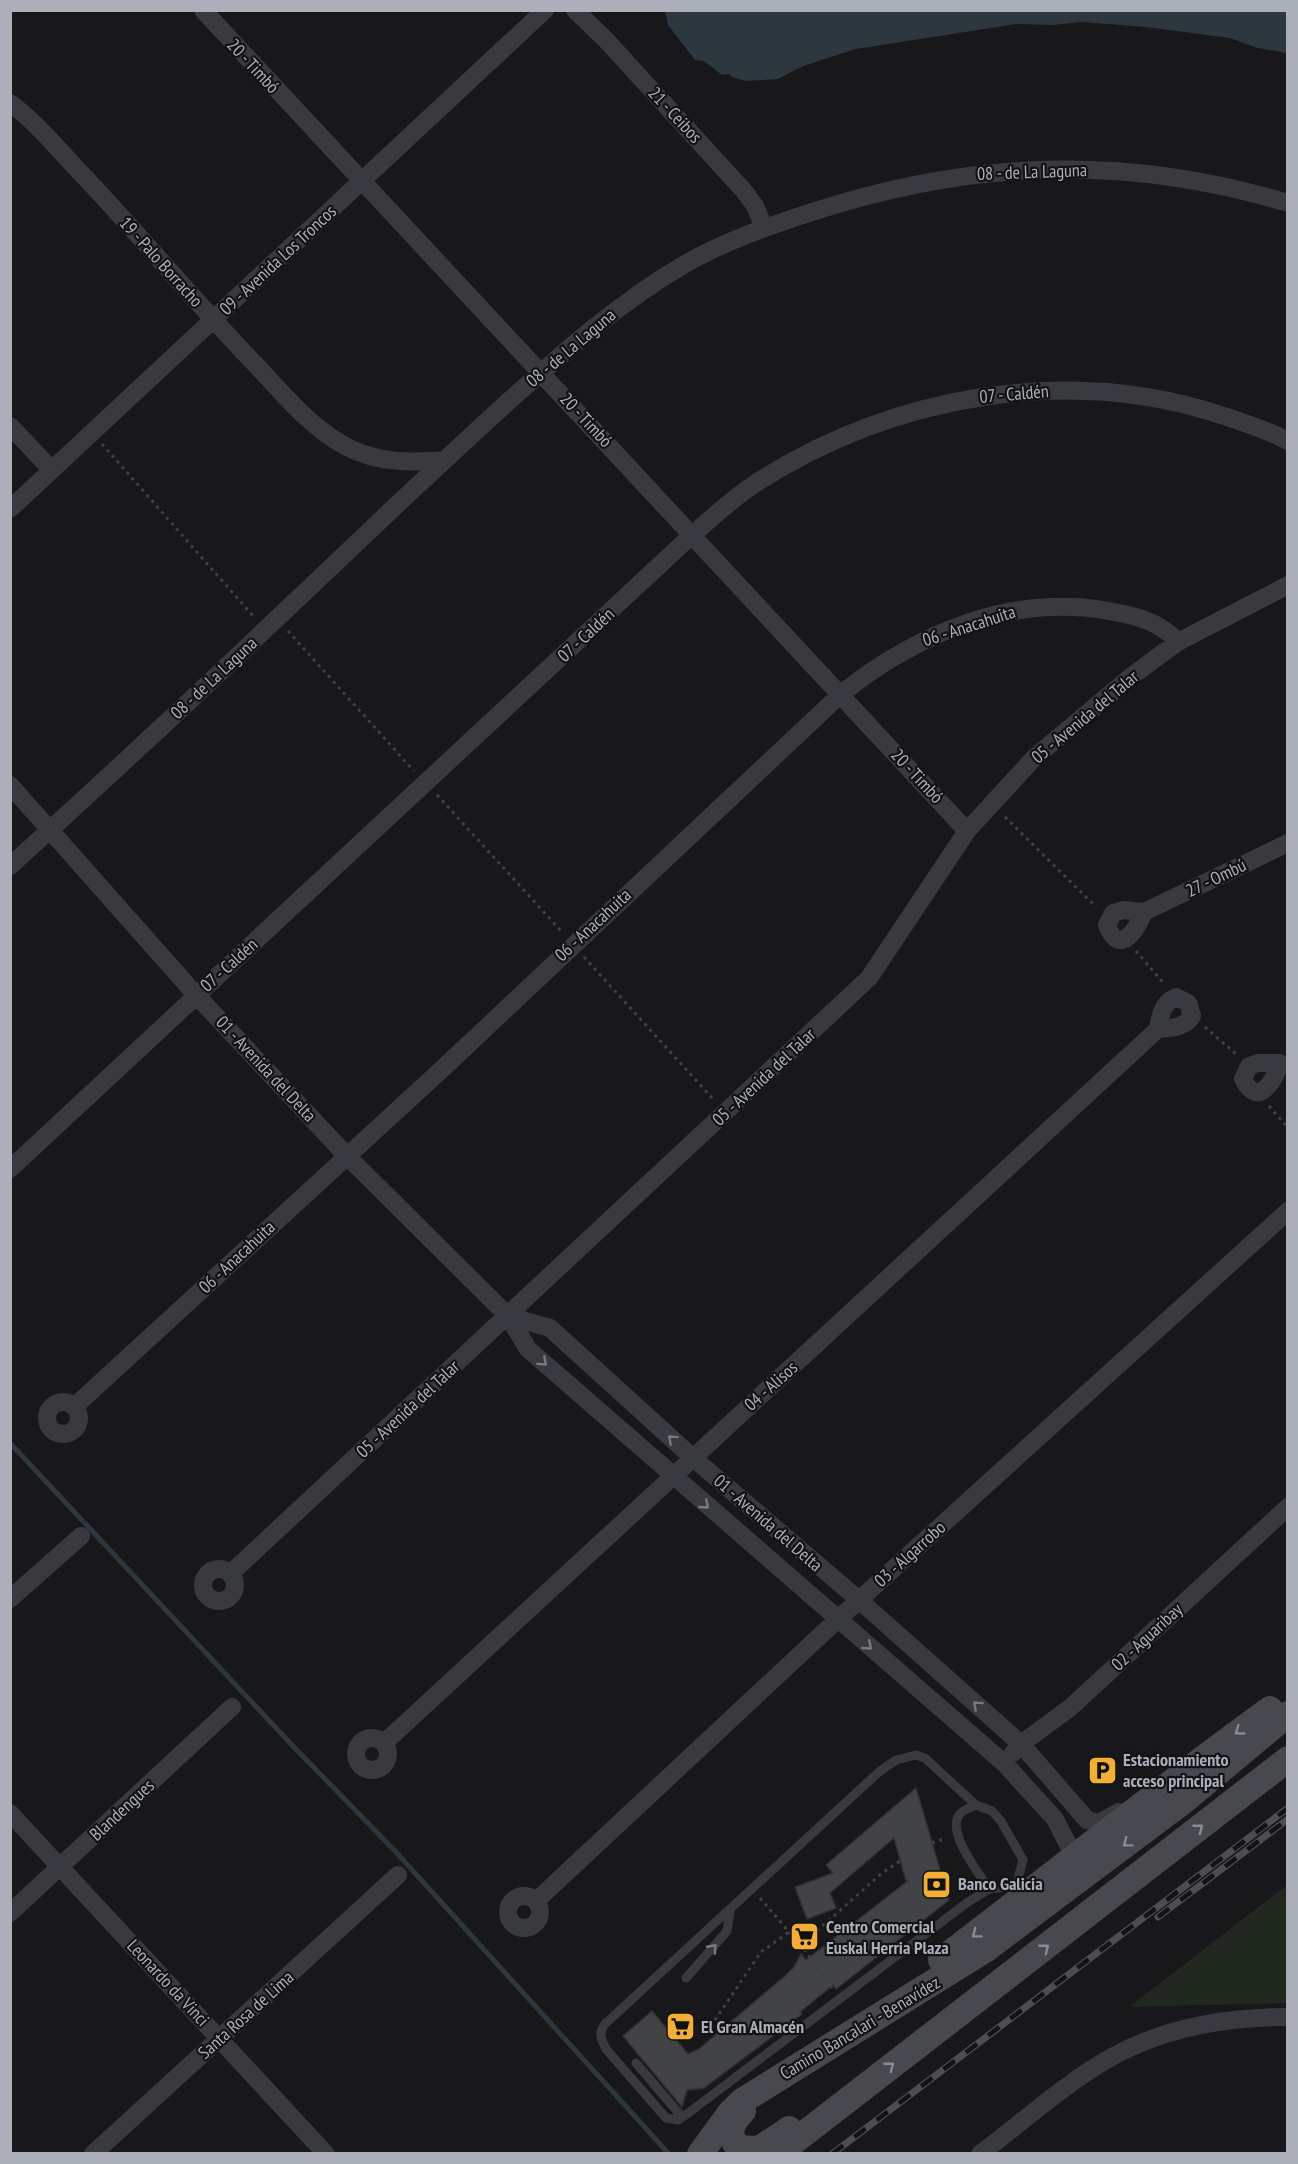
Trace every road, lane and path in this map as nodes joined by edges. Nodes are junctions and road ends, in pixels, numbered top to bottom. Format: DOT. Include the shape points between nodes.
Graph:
graph roads {
  1 [pos="203,10"];
  2 [pos="545,10"];
  3 [pos="575,10"];
  4 [pos="10,103"];
  5 [pos="362,183"];
  6 [pos="1287,203"];
  7 [pos="764,227"];
  8 [pos="213,320"];
  9 [pos="541,372"];
  10 [pos="10,426"];
  11 [pos="93,434"];
  12 [pos="1287,441"];
  13 [pos="445,460"];
  14 [pos="52,470"];
  15 [pos="10,509"];
  16 [pos="693,534"];
  17 [pos="1287,585"];
  18 [pos="265,630"];
  19 [pos="1178,642"];
  20 [pos="841,694"];
  21 [pos="10,785"];
  22 [pos="991,803"];
  23 [pos="50,830"];
  24 [pos="968,831"];
  25 [pos="1287,843"];
  26 [pos="10,866"];
  27 [pos="1144,912"];
  28 [pos="1108,918"];
  29 [pos="1126,939"];
  30 [pos="572,944"];
  31 [pos="196,995"];
  32 [pos="1176,998"];
  33 [pos="1192,1016"];
  34 [pos="1158,1029"];
  35 [pos="1284,1061"];
  36 [pos="1244,1072"];
  37 [pos="1257,1092"];
  38 [pos="726,1112"];
  39 [pos="1287,1128"];
  40 [pos="347,1156"];
  41 [pos="10,1170"];
  42 [pos="1287,1211"];
  43 [pos="508,1316"];
  44 [pos="74,1407"];
  45 [pos="692,1457"];
  46 [pos="673,1478"];
  47 [pos="1287,1507"];
  48 [pos="81,1536"];
  49 [pos="230,1574"];
  50 [pos="10,1599"];
  51 [pos="859,1600"];
  52 [pos="837,1620"];
  53 [pos="1287,1698"];
  54 [pos="232,1707"];
  55 [pos="1287,1714"];
  56 [pos="384,1743"];
  57 [pos="1021,1744"];
  58 [pos="1287,1760"];
  59 [pos="1005,1764"];
  60 [pos="1177,1776"];
  61 [pos="976,1804"];
  62 [pos="10,1813"];
  63 [pos="1102,1837"];
  64 [pos="1073,1860"];
  65 [pos="900,1861"];
  66 [pos="60,1868"];
  67 [pos="398,1875"];
  68 [pos="751,1888"];
  69 [pos="988,1889"];
  70 [pos="1020,1892"];
  71 [pos="536,1901"];
  72 [pos="730,1911"];
  73 [pos="10,1913"];
  74 [pos="789,1932"];
  75 [pos="803,1948"];
  76 [pos="686,1978"];
  77 [pos="840,1999"];
  78 [pos="1287,2017"];
  79 [pos="715,2020"];
  80 [pos="220,2039"];
  81 [pos="826,2049"];
  82 [pos="636,2063"];
  83 [pos="781,2076"];
  84 [pos="864,2088"];
  85 [pos="682,2117"];
  86 [pos="93,2154"];
  87 [pos="326,2154"];
  88 [pos="700,2154"];
  89 [pos="778,2154"];
  90 [pos="980,2154"];
  1 -- 5 [label="street, 20 - Timbó"];
  2 -- 5 [label="street, 09 - Avenida Los Troncos"];
  3 -- 7 [label="street, 21 - Ceibos" via="744,191"];
  4 -- 8 [label="street, 19 - Palo Borracho" via="93,186"];
  5 -- 8 [label="street, 09 - Avenida Los Troncos"];
  5 -- 9 [label="street, 20 - Timbó"];
  6 -- 7 [label="street, 08 - de La Laguna" via="1204,182 1152,174 1006,170 889,190"];
  7 -- 9 [label="street, 08 - de La Laguna" via="665,277 577,339"];
  8 -- 11 [label="street, 09 - Avenida Los Troncos"];
  8 -- 13 [label="street, 19 - Palo Borracho" via="310,421 348,447 391,461"];
  9 -- 13 [label="street, 08 - de La Laguna"];
  9 -- 16 [label="street, 20 - Timbó"];
  10 -- 14 [label="street"];
  11 -- 14 [label="street, 09 - Avenida Los Troncos"];
  11 -- 18 [label="path"];
  12 -- 16 [label="street, 07 - Caldén" via="1191,405 1143,396 1091,390 978,396 880,422 808,453 754,484"];
  13 -- 18 [label="street, 08 - de La Laguna"];
  14 -- 15 [label="street, 09 - Avenida Los Troncos"];
  16 -- 20 [label="street, 20 - Timbó"];
  16 -- 31 [label="street, 07 - Caldén"];
  17 -- 19 [label="street, 05 - Avenida del Talar"];
  18 -- 23 [label="street, 08 - de La Laguna"];
  19 -- 20 [label="street, 06 - Anacahuita" via="1165,628 1131,614 1097,608 1026,608 929,637 898,652"];
  19 -- 22 [label="street, 05 - Avenida del Talar" via="1034,758"];
  20 -- 24 [label="street, 20 - Timbó"];
  20 -- 30 [label="street, 06 - Anacahuita"];
  21 -- 23 [label="street, 01 - Avenida del Delta"];
  22 -- 24 [label="street, 05 - Avenida del Talar"];
  22 -- 28 [label="path"];
  23 -- 26 [label="street, 08 - de La Laguna"];
  23 -- 31 [label="street, 01 - Avenida del Delta"];
  24 -- 38 [label="street, 05 - Avenida del Talar" via="870,978"];
  25 -- 27 [label="street, 27 - Ombú"];
  27 -- 28 [label="street" via="1123,910"];
  27 -- 29 [label="street"];
  28 -- 29 [label="street" via="1107,925 1114,937"];
  29 -- 32 [label="path"];
  30 -- 38 [label="path"];
  30 -- 40 [label="street, 06 - Anacahuita"];
  31 -- 40 [label="street, 01 - Avenida del Delta"];
  31 -- 41 [label="street, 07 - Caldén"];
  32 -- 33 [label="street" via="1188,1003"];
  32 -- 34 [label="street" via="1163,1008"];
  33 -- 34 [label="street" via="1179,1026"];
  33 -- 36 [label="path" via="1241,1058"];
  34 -- 45 [label="street, 04 - Alisos"];
  35 -- 36 [label="street" via="1258,1063"];
  35 -- 37 [label="street" via="1265,1090"];
  36 -- 37 [label="street" via="1246,1085"];
  37 -- 39 [label="path"];
  38 -- 43 [label="street, 05 - Avenida del Talar"];
  40 -- 43 [label="street, 01 - Avenida del Delta"];
  40 -- 44 [label="street, 06 - Anacahuita"];
  42 -- 51 [label="street, 03 - Algarrobo"];
  45 -- 43 [label="street, 01 - Avenida del Delta, one-way" via="550,1328"];
  43 -- 46 [label="street, 01 - Avenida del Delta, one-way" via="528,1349"];
  43 -- 49 [label="street, 05 - Avenida del Talar"];
  45 -- 46 [label="street, 04 - Alisos"];
  45 -- 51 [label="street, 01 - Avenida del Delta"];
  46 -- 52 [label="street, 01 - Avenida del Delta, one-way"];
  46 -- 56 [label="street, 04 - Alisos"];
  47 -- 57 [label="street, 02 - Aguaribay" via="1071,1707"];
  48 -- 50 [label="street"];
  51 -- 52 [label="street, 03 - Algarrobo"];
  57 -- 51 [label="street, 01 - Avenida del Delta, one-way"];
  52 -- 59 [label="street, 01 - Avenida del Delta, one-way"];
  52 -- 71 [label="street, 03 - Algarrobo"];
  53 -- 60 [label="main road, one-way"];
  54 -- 66 [label="street, Blandengues"];
  55 -- 81 [label="main road, Camino Bancalari - Benavídez, one-way" via="1185,1800 985,1950"];
  57 -- 59 [label="street, 02 - Aguaribay"];
  57 -- 60 [label="street, 01 - Avenida del Delta" via="1062,1794 1093,1822 1106,1820"];
  57 -- 63 [label="street, 01 - Avenida del Delta" via="1066,1810"];
  84 -- 58 [label="main road, one-way"];
  59 -- 64 [label="street, 01 - Avenida del Delta" via="1055,1819"];
  60 -- 63 [label="main road"];
  61 -- 68 [label="lane" via="925,1758 916,1755 897,1760"];
  61 -- 69 [label="lane" via="960,1812 955,1821 956,1834"];
  61 -- 70 [label="lane" via="1002,1821 1023,1860"];
  62 -- 66 [label="street, Leonardo da Vinci"];
  63 -- 64 [label="main road"];
  64 -- 70 [label="main road"];
  65 -- 75 [label="path" via="807,1940"];
  66 -- 73 [label="street, Blandengues"];
  66 -- 80 [label="street, Leonardo da Vinci"];
  67 -- 80 [label="street, Santa Rosa de Lima"];
  68 -- 72 [label="lane"];
  68 -- 74 [label="path"];
  69 -- 70 [label="lane"];
  69 -- 77 [label="lane"];
  70 -- 81 [label="main road, one-way"];
  76 -- 72 [label="lane, one-way" via="727,1931"];
  72 -- 85 [label="lane" via="601,2030 606,2049 666,2118"];
  74 -- 75 [label="path"];
  74 -- 79 [label="path" via="761,1952"];
  75 -- 77 [label="path"];
  77 -- 85 [label="lane"];
  78 -- 90 [label="street" via="1222,2021 1154,2038 1125,2050"];
  80 -- 86 [label="street, Santa Rosa de Lima"];
  80 -- 87 [label="street, Leonardo da Vinci"];
  81 -- 83 [label="main road, Camino Bancalari - Benavídez"];
  82 -- 85 [label="lane"];
  83 -- 84 [label="main road" via="737,2118 730,2130 731,2140 739,2148 759,2149 792,2126"];
  83 -- 88 [label="main road, Camino Bancalari - Benavídez" via="742,2101"];
  84 -- 89 [label="main road"];
}
